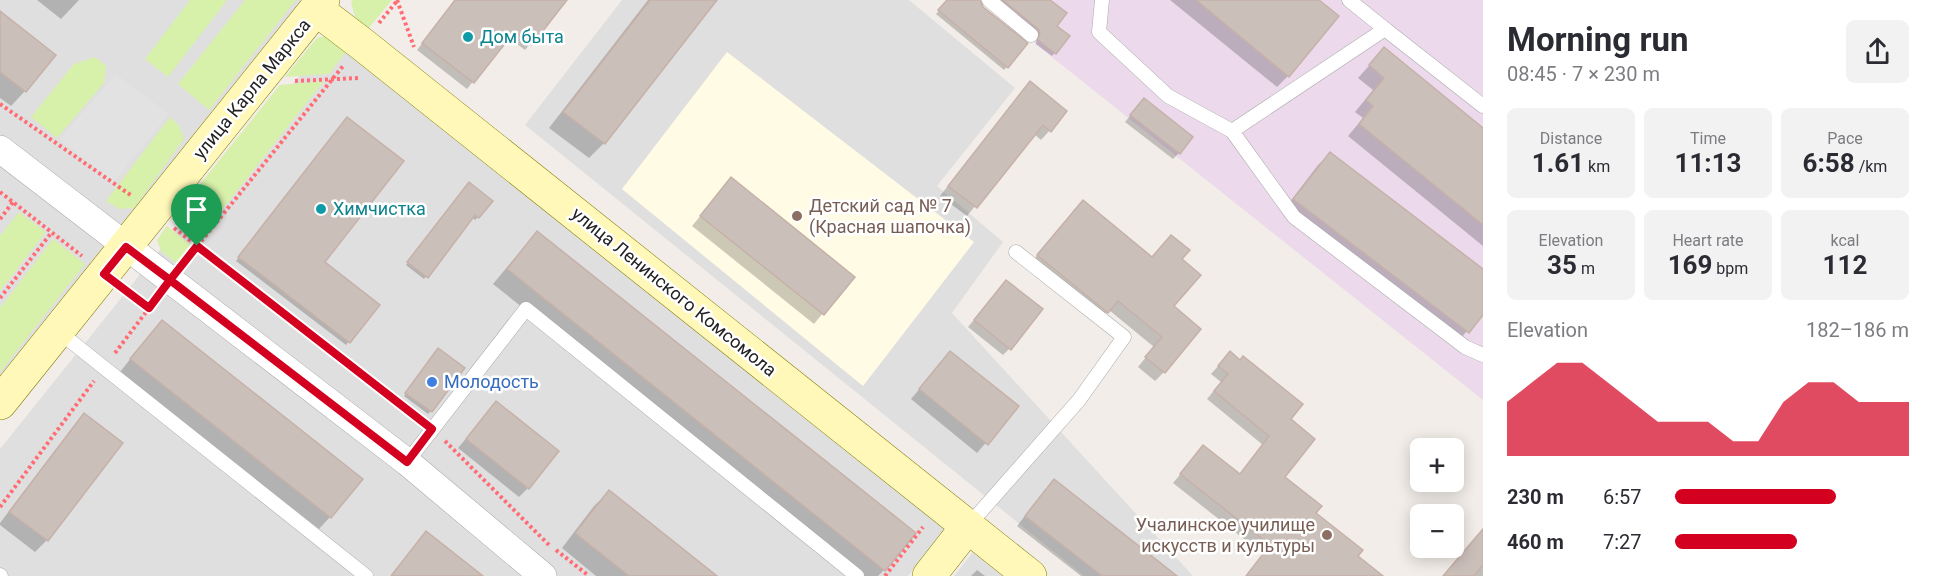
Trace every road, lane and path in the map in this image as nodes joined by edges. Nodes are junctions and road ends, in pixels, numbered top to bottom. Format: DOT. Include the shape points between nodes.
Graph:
graph roads {
  1 [pos="397,0"];
  2 [pos="989,0"];
  3 [pos="1102,0"];
  4 [pos="1349,0"];
  5 [pos="320,5"];
  6 [pos="1385,29"];
  7 [pos="1031,35"];
  8 [pos="362,44"];
  9 [pos="0,104"];
  10 [pos="1483,106"];
  11 [pos="1232,131"];
  12 [pos="0,149"];
  13 [pos="0,192"];
  14 [pos="13,202"];
  15 [pos="154,211"];
  16 [pos="0,219"];
  17 [pos="52,232"];
  18 [pos="197,246"];
  19 [pos="126,247"];
  20 [pos="1016,252"];
  21 [pos="104,274"];
  22 [pos="170,280"];
  23 [pos="0,298"];
  24 [pos="149,308"];
  25 [pos="58,331"];
  26 [pos="1483,355"];
  27 [pos="104,368"];
  28 [pos="0,403"];
  29 [pos="432,429"];
  30 [pos="407,462"];
  31 [pos="0,507"];
  32 [pos="925,525"];
  33 [pos="968,526"];
  34 [pos="360,574"];
  35 [pos="543,576"];
  36 [pos="589,576"];
  37 [pos="857,576"];
  38 [pos="885,576"];
  39 [pos="929,576"];
  40 [pos="1030,576"];
  1 -- 8 [label="path"];
  2 -- 7 [label="lane"];
  3 -- 11 [label="lane" via="1099,32 1168,96"];
  4 -- 6 [label="lane"];
  5 -- 8 [label="street, улица Ленинского Комсомола"];
  5 -- 15 [label="street, улица Карла Маркса"];
  6 -- 10 [label="lane"];
  6 -- 11 [label="lane"];
  8 -- 18 [label="path"];
  8 -- 33 [label="street, улица Ленинского Комсомола"];
  9 -- 15 [label="path"];
  11 -- 26 [label="lane" via="1294,217 1465,347"];
  12 -- 19 [label="street"];
  13 -- 14 [label="path"];
  14 -- 16 [label="path"];
  14 -- 17 [label="path"];
  15 -- 18 [label="path"];
  15 -- 19 [label="street, улица Карла Маркса"];
  17 -- 21 [label="path"];
  17 -- 23 [label="path"];
  18 -- 22 [label="path"];
  18 -- 29 [label="path"];
  19 -- 21 [label="street, улица Карла Маркса"];
  19 -- 22 [label="street"];
  20 -- 33 [label="lane" via="1124,338 1079,400"];
  21 -- 24 [label="path"];
  21 -- 25 [label="street, улица Карла Маркса"];
  22 -- 24 [label="path"];
  22 -- 30 [label="street"];
  24 -- 27 [label="path"];
  25 -- 27 [label="lane"];
  25 -- 28 [label="street, улица Карла Маркса"];
  27 -- 31 [label="path"];
  27 -- 34 [label="lane"];
  29 -- 30 [label="lane"];
  29 -- 36 [label="path" via="550,545"];
  29 -- 37 [label="lane" via="526,309"];
  30 -- 35 [label="street"];
  32 -- 38 [label="path"];
  33 -- 39 [label="street"];
  33 -- 40 [label="street, улица Ленинского Комсомола"];
}
